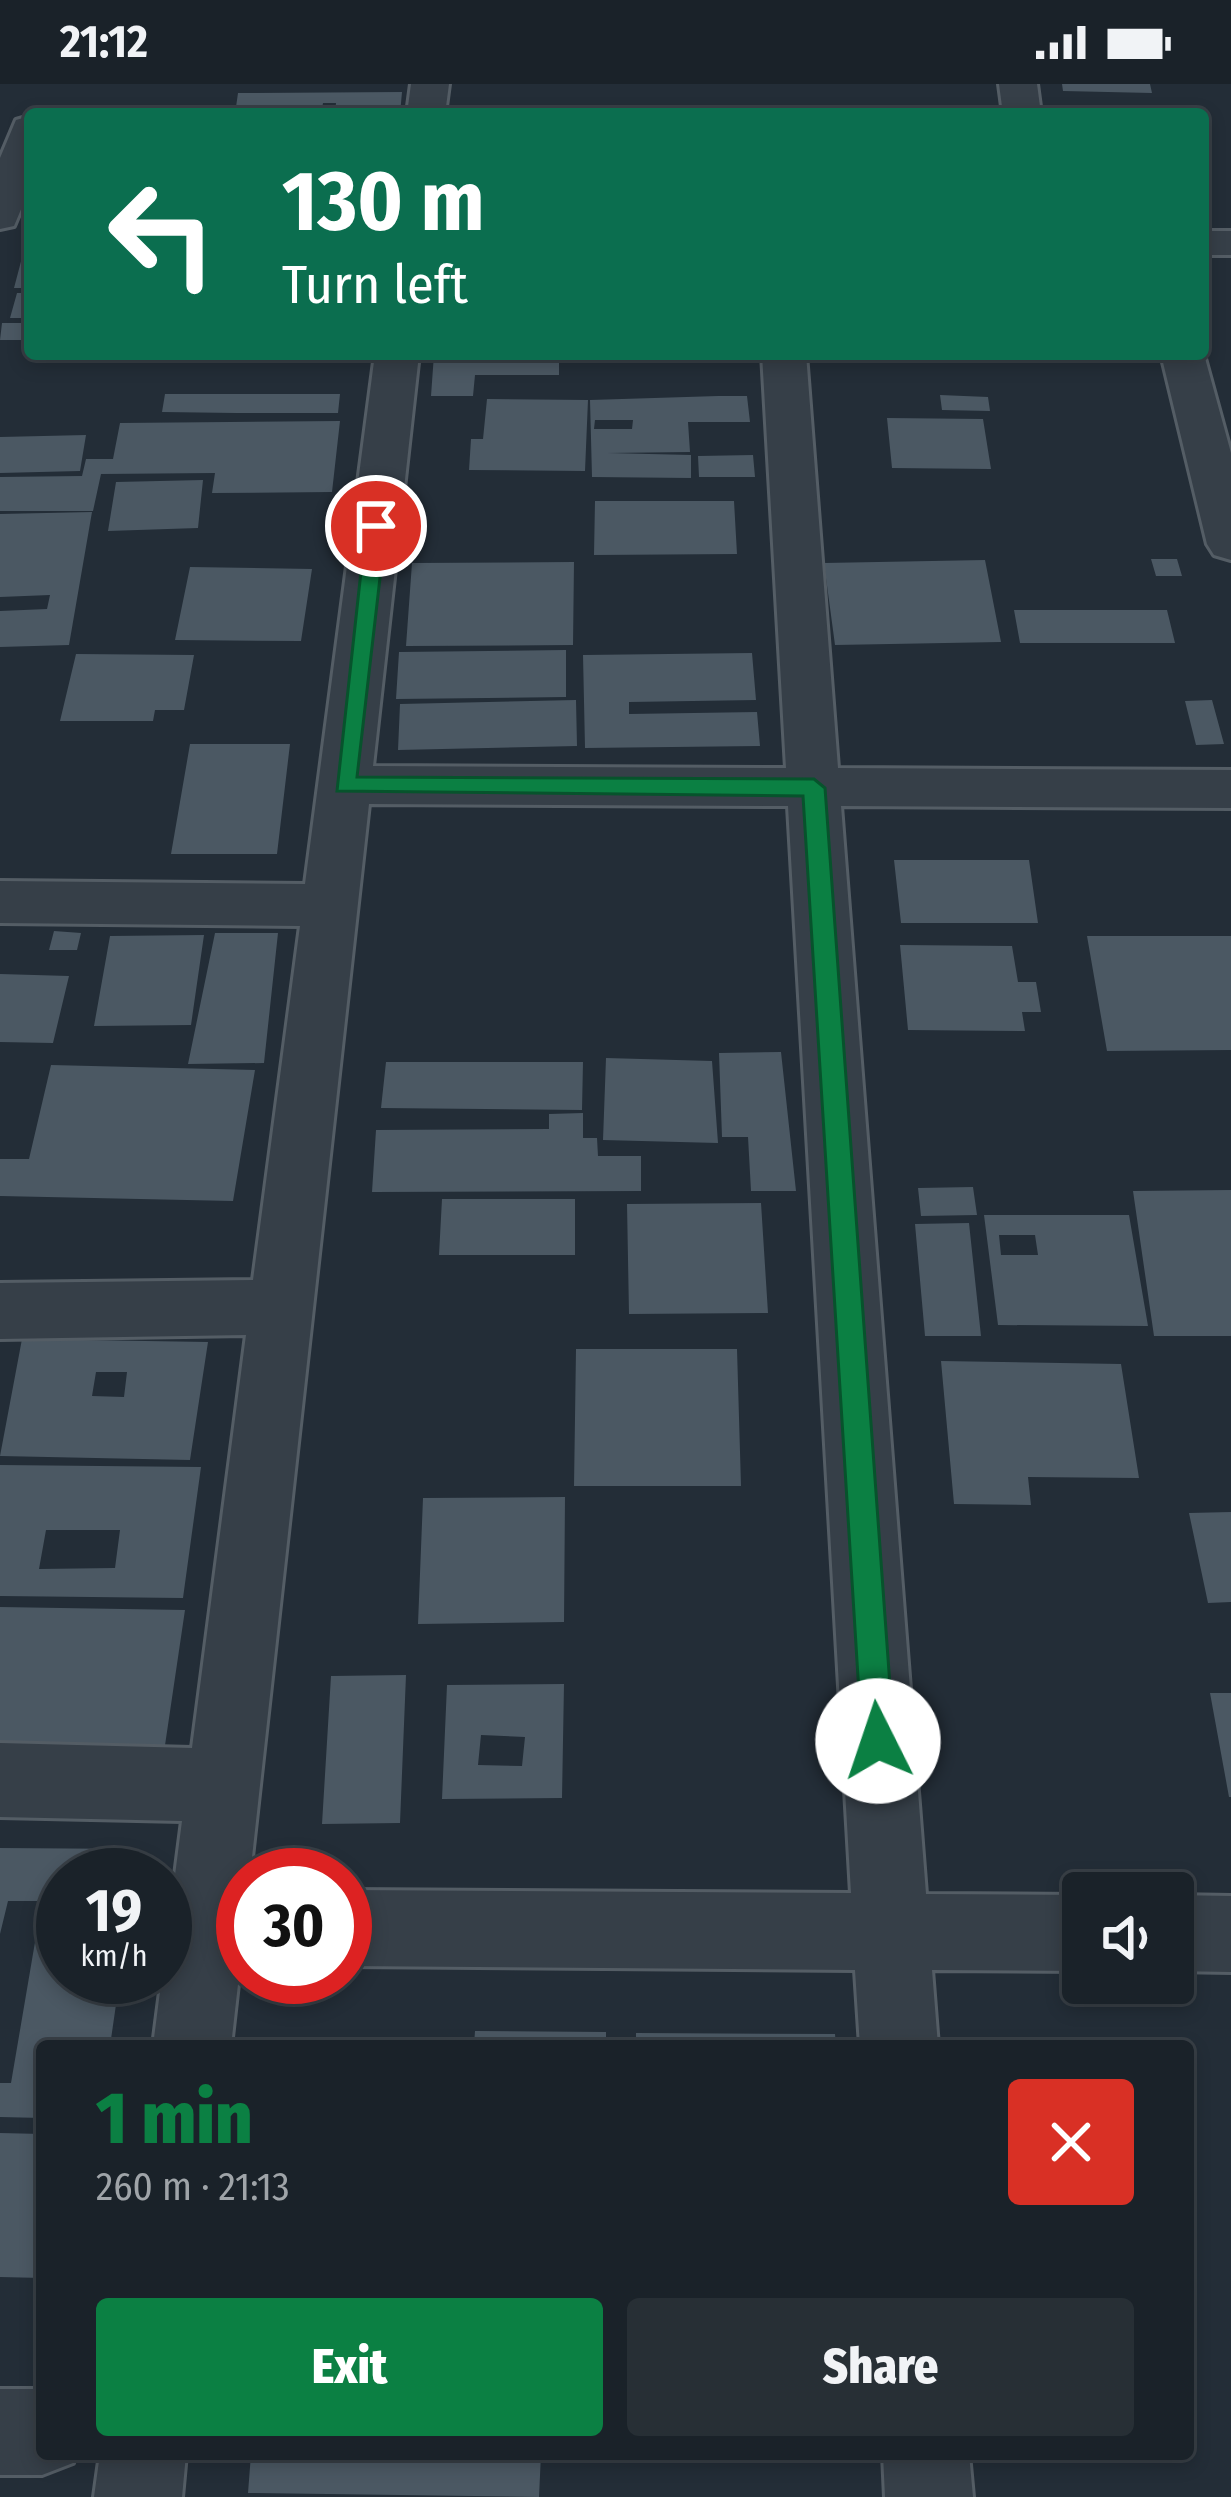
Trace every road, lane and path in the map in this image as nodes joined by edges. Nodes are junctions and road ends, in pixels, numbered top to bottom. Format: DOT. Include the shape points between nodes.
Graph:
graph roads {
  1 [pos="24,147"];
  2 [pos="0,218"];
  3 [pos="396,360"];
  4 [pos="784,360"];
  5 [pos="1185,360"];
  6 [pos="1231,544"];
  7 [pos="345,785"];
  8 [pos="814,788"];
  9 [pos="1231,789"];
  10 [pos="0,902"];
  11 [pos="330,905"];
  12 [pos="282,1307"];
  13 [pos="0,1311"];
  14 [pos="0,1780"];
  15 [pos="224,1785"];
  16 [pos="224,1848"];
  17 [pos="372,1928"];
  18 [pos="891,1931"];
  19 [pos="1062,1933"];
  20 [pos="1194,1934"];
  21 [pos="1231,1934"];
  22 [pos="216,1959"];
  23 [pos="194,2040"];
  24 [pos="899,2040"];
  25 [pos="0,2432"];
  26 [pos="36,2432"];
  27 [pos="142,2460"];
  28 [pos="926,2460"];
  29 [pos="138,2497"];
  30 [pos="929,2497"];
  1 -- 2 [label="street"];
  3 -- 7 [label="street"];
  4 -- 8 [label="street"];
  5 -- 6 [label="street"];
  7 -- 8 [label="street"];
  7 -- 11 [label="street"];
  8 -- 9 [label="street"];
  8 -- 18 [label="street"];
  10 -- 11 [label="street"];
  11 -- 12 [label="street"];
  12 -- 13 [label="street"];
  12 -- 15 [label="street"];
  14 -- 15 [label="street"];
  15 -- 16 [label="street"];
  17 -- 18 [label="street"];
  18 -- 19 [label="street"];
  18 -- 24 [label="street"];
  20 -- 21 [label="street"];
  22 -- 23 [label="street"];
  25 -- 26 [label="street"];
  27 -- 29 [label="street"];
  28 -- 30 [label="street"];
}
